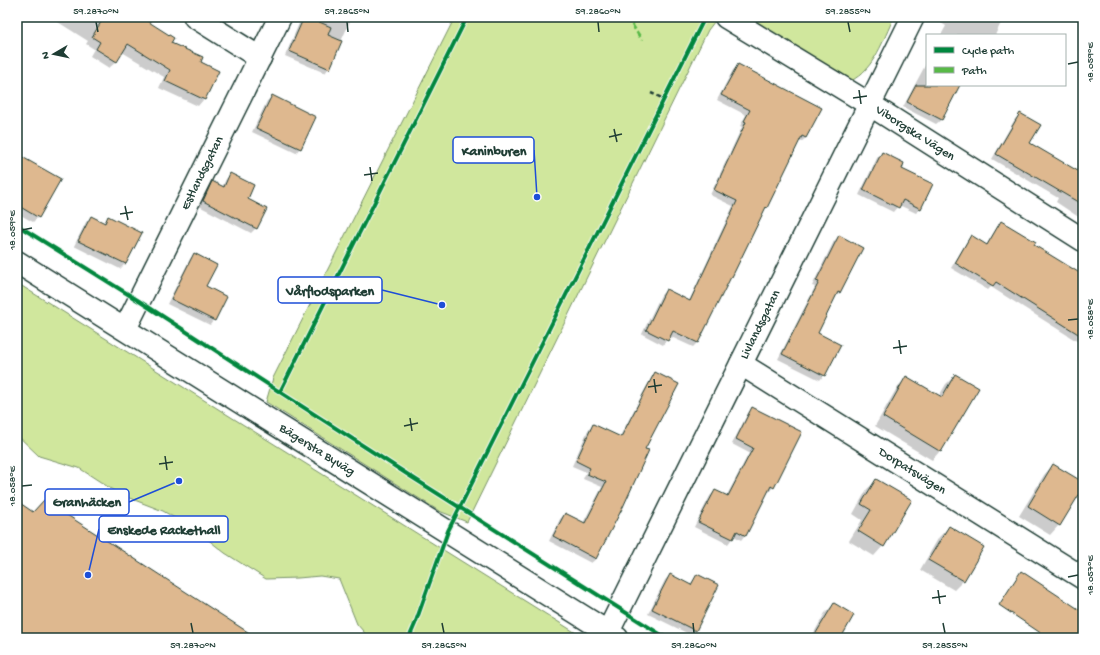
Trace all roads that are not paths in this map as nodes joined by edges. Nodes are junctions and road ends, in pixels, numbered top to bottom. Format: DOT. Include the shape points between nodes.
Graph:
graph roads {
  1 [pos="194,17"];
  2 [pos="280,17"];
  3 [pos="726,17"];
  4 [pos="913,17"];
  5 [pos="260,58"];
  6 [pos="869,104"];
  7 [pos="1083,240"];
  8 [pos="17,262"];
  9 [pos="125,329"];
  10 [pos="740,364"];
  11 [pos="1083,578"];
  12 [pos="612,635"];
  1 -- 5 [label="street"];
  2 -- 5 [label="street, Estlandsgatan"];
  3 -- 6 [label="street, Viborgska Vägen"];
  4 -- 6 [label="street, Livlandsgatan"];
  5 -- 9 [label="street, Estlandsgatan"];
  6 -- 7 [label="street, Viborgska Vägen"];
  6 -- 10 [label="street, Livlandsgatan"];
  8 -- 9 [label="street, Bägersta Byväg"];
  9 -- 12 [label="street, Bägersta Byväg"];
  10 -- 11 [label="street, Dorpatsvägen"];
  10 -- 12 [label="street, Livlandsgatan"];
}
